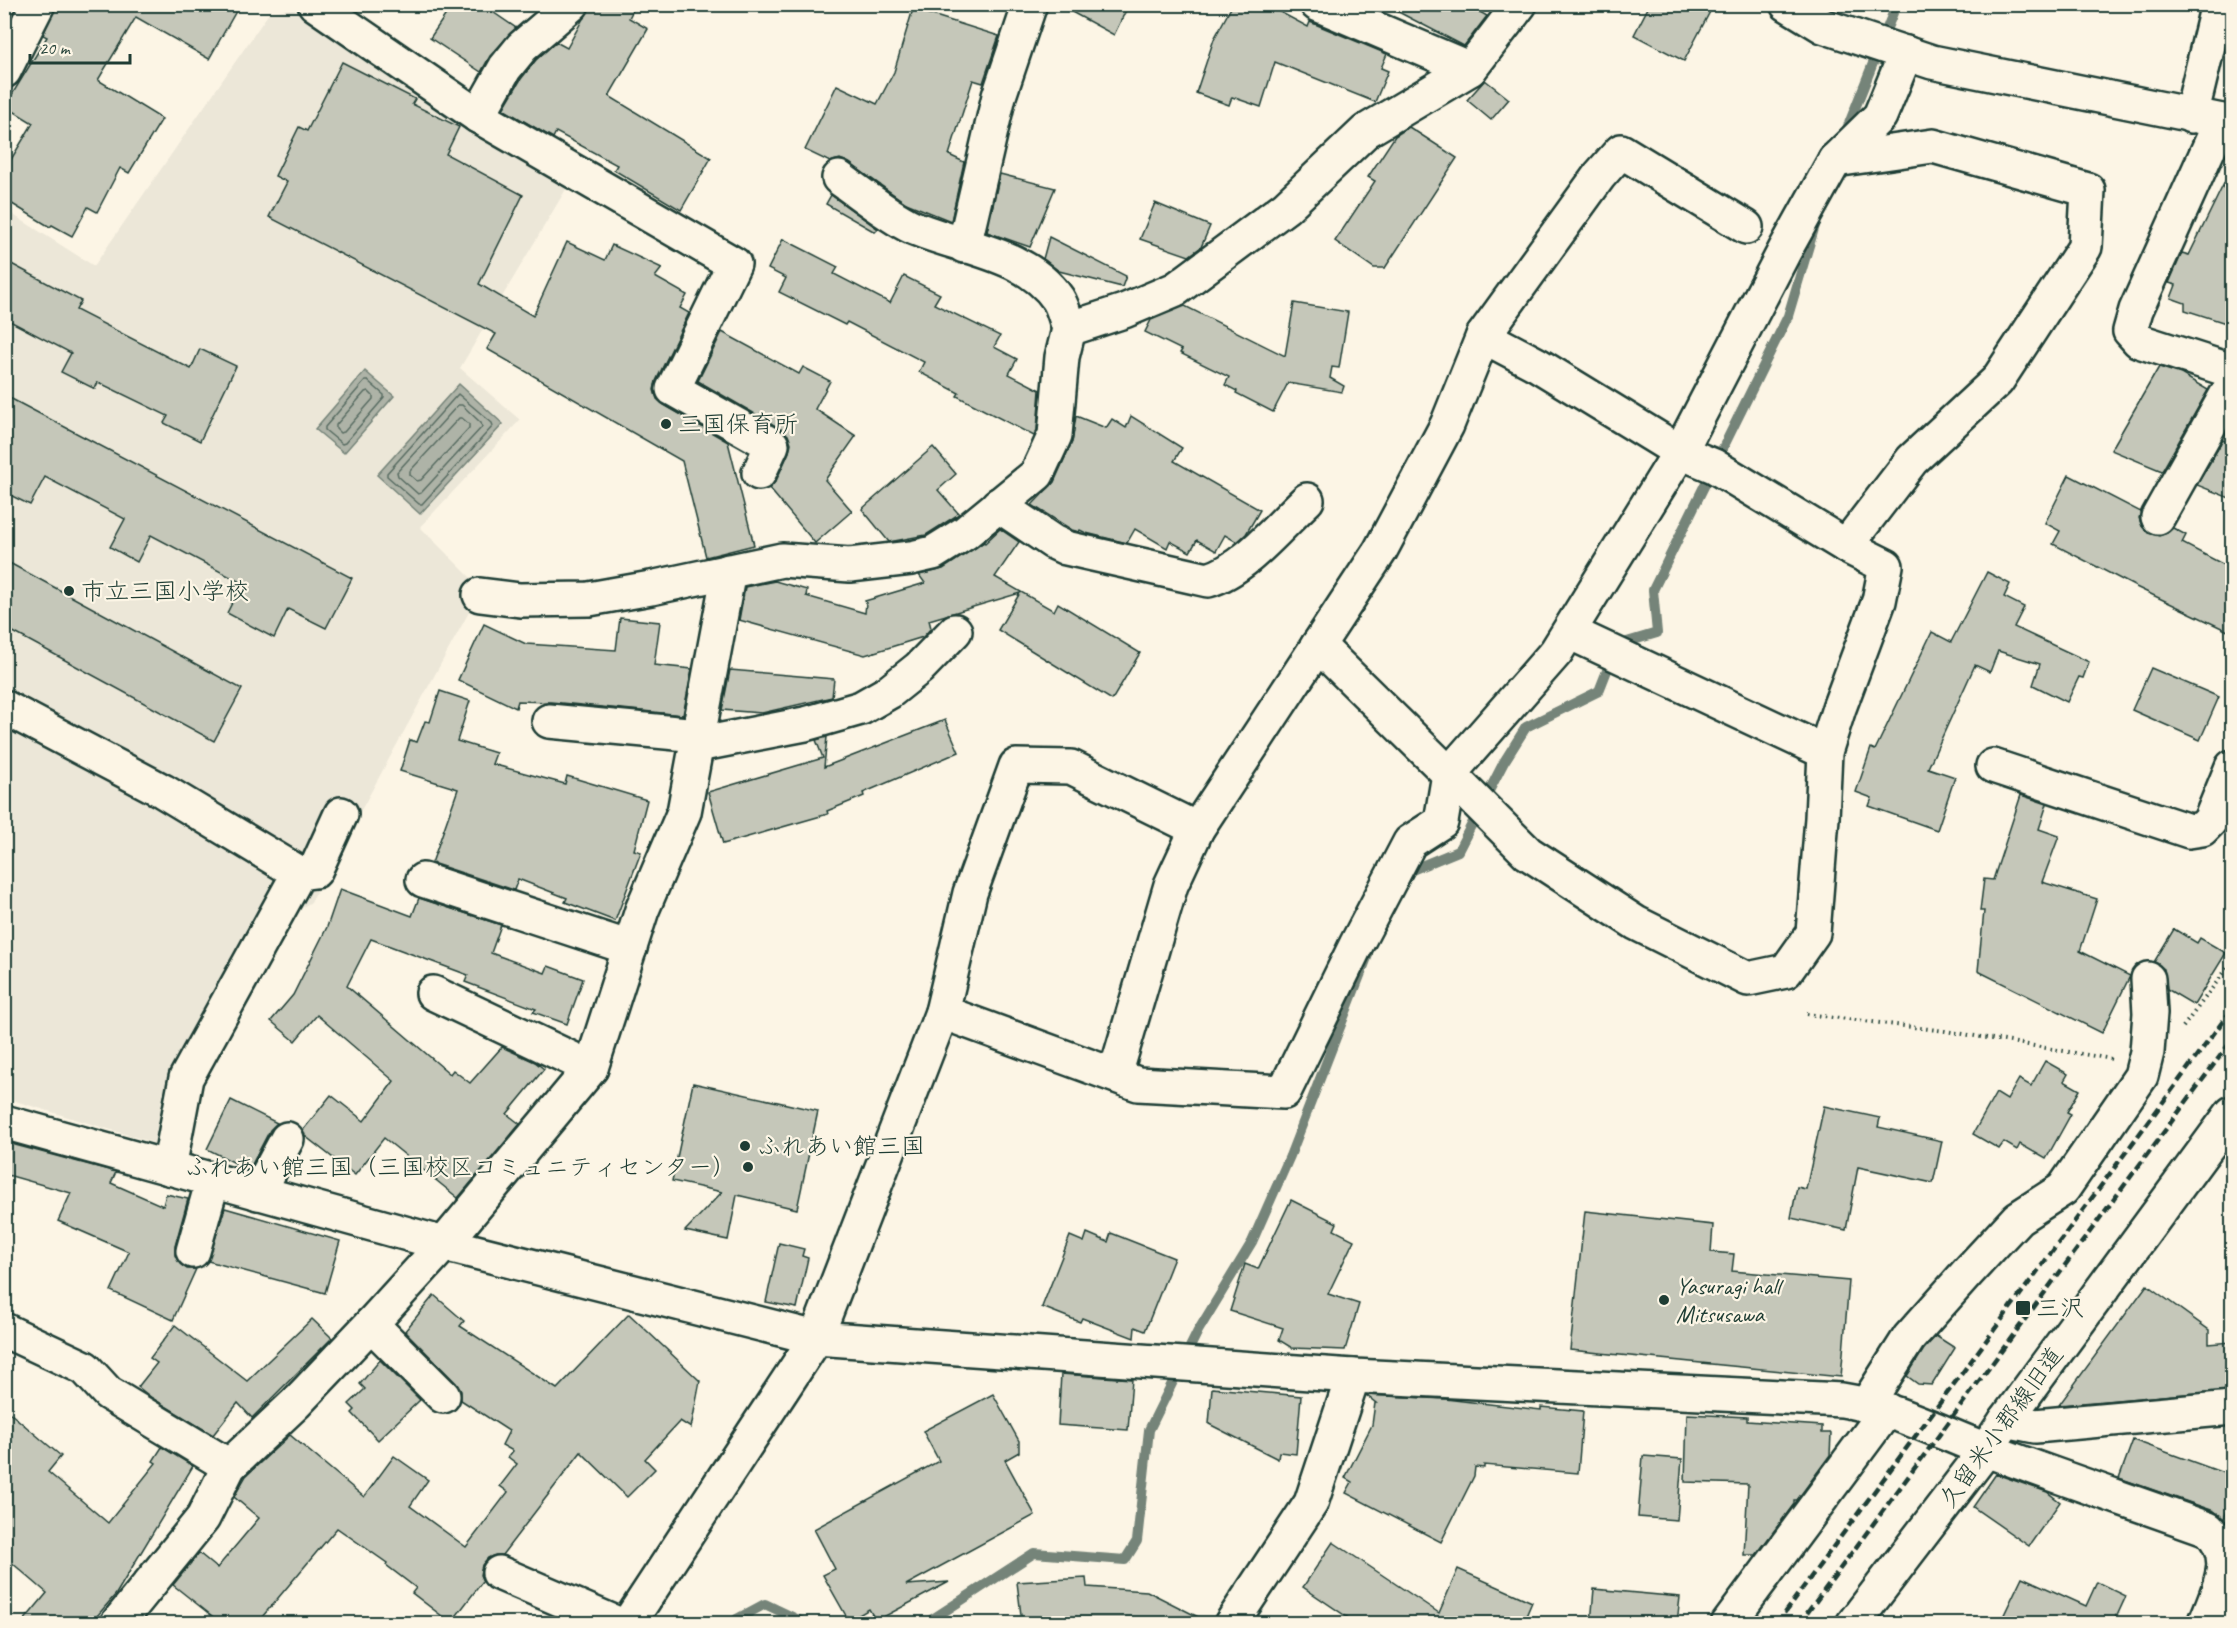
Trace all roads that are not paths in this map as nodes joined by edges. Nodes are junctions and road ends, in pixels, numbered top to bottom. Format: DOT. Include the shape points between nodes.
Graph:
graph roads {
  1 [pos="38,4"];
  2 [pos="315,4"];
  3 [pos="572,4"];
  4 [pos="1030,4"];
  5 [pos="1317,4"];
  6 [pos="1520,4"];
  7 [pos="1787,4"];
  8 [pos="2218,4"];
  9 [pos="1906,53"];
  10 [pos="7,58"];
  11 [pos="1470,69"];
  12 [pos="478,116"];
  13 [pos="2215,120"];
  14 [pos="1835,160"];
  15 [pos="839,178"];
  16 [pos="1746,227"];
  17 [pos="964,246"];
  18 [pos="1069,329"];
  19 [pos="1483,336"];
  20 [pos="2232,371"];
  21 [pos="2232,385"];
  22 [pos="1680,452"];
  23 [pos="759,473"];
  24 [pos="1307,500"];
  25 [pos="998,505"];
  26 [pos="2158,517"];
  27 [pos="1846,546"];
  28 [pos="729,571"];
  29 [pos="480,595"];
  30 [pos="955,631"];
  31 [pos="1569,632"];
  32 [pos="1318,645"];
  33 [pos="4,707"];
  34 [pos="549,721"];
  35 [pos="698,740"];
  36 [pos="1825,752"];
  37 [pos="1993,766"];
  38 [pos="2232,767"];
  39 [pos="1449,774"];
  40 [pos="341,814"];
  41 [pos="1197,829"];
  42 [pos="299,873"];
  43 [pos="423,880"];
  44 [pos="630,948"];
  45 [pos="2148,979"];
  46 [pos="433,993"];
  47 [pos="942,1012"];
  48 [pos="591,1068"];
  49 [pos="1115,1075"];
  50 [pos="2232,1113"];
  51 [pos="4,1122"];
  52 [pos="287,1139"];
  53 [pos="169,1168"];
  54 [pos="213,1180"];
  55 [pos="258,1193"];
  56 [pos="444,1244"];
  57 [pos="193,1251"];
  58 [pos="371,1324"];
  59 [pos="4,1330"];
  60 [pos="816,1338"];
  61 [pos="1353,1376"];
  62 [pos="443,1396"];
  63 [pos="1877,1407"];
  64 [pos="2232,1408"];
  65 [pos="2006,1420"];
  66 [pos="1986,1450"];
  67 [pos="229,1466"];
  68 [pos="499,1573"];
  69 [pos="117,1623"];
  70 [pos="618,1623"];
  71 [pos="628,1623"];
  72 [pos="1231,1623"];
  73 [pos="1728,1623"];
  74 [pos="1853,1623"];
  75 [pos="2205,1623"];
  1 -- 10 [label="street"];
  2 -- 12 [label="street"];
  3 -- 12 [label="street" via="522,47 505,68"];
  4 -- 17 [label="street" via="999,96"];
  5 -- 11 [label="street"];
  6 -- 11 [label="street"];
  7 -- 9 [label="street" via="1823,26"];
  8 -- 13 [label="street"];
  9 -- 13 [label="street" via="1932,62"];
  9 -- 14 [label="street" via="1880,116"];
  11 -- 18 [label="street" via="1366,131 1286,207 1176,289"];
  12 -- 23 [label="street" via="734,264 673,389 772,445"];
  13 -- 20 [label="street" via="2130,332 2139,341"];
  14 -- 22 [label="street"];
  14 -- 27 [label="street" via="1933,146 2088,190 2085,247 1997,381 1912,460"];
  15 -- 17 [label="street" via="910,226"];
  16 -- 19 [label="street" via="1621,151"];
  17 -- 18 [label="street" via="994,254 1037,275 1059,300"];
  18 -- 25 [label="street" via="1062,357 1055,435 1037,474"];
  19 -- 22 [label="street"];
  19 -- 32 [label="street" via="1447,425 1380,551"];
  21 -- 26 [label="street"];
  22 -- 27 [label="street" via="1714,466"];
  22 -- 31 [label="street"];
  24 -- 25 [label="street" via="1238,566 1208,580 1066,548"];
  25 -- 28 [label="street" via="966,532 922,556 850,565 782,560"];
  27 -- 36 [label="street" via="1886,566 1879,601"];
  28 -- 29 [label="street" via="589,599 520,600"];
  28 -- 35 [label="street"];
  30 -- 35 [label="street" via="919,668 861,708 805,724"];
  31 -- 36 [label="street"];
  31 -- 39 [label="street"];
  32 -- 39 [label="street"];
  32 -- 41 [label="street"];
  33 -- 42 [label="street" via="163,791"];
  34 -- 35 [label="street"];
  35 -- 44 [label="street" via="684,812"];
  36 -- 39 [label="street" via="1813,933 1786,971 1748,979 1636,923 1528,853"];
  37 -- 38 [label="street" via="2189,831 2202,830 2210,821"];
  39 -- 49 [label="street" via="1441,822 1410,842 1284,1092 1138,1084"];
  40 -- 42 [label="street" via="315,871"];
  41 -- 47 [label="street" via="1071,767 1016,766 970,893"];
  41 -- 49 [label="street" via="1172,885"];
  42 -- 53 [label="street" via="186,1078"];
  43 -- 44 [label="street"];
  44 -- 48 [label="street"];
  45 -- 63 [label="street" via="2150,1014 2141,1076 2062,1189 2018,1218 1909,1338"];
  46 -- 48 [label="street"];
  47 -- 49 [label="street"];
  47 -- 60 [label="street"];
  48 -- 56 [label="street"];
  50 -- 65 [label="street, 久留米小郡線旧道"];
  51 -- 53 [label="street"];
  52 -- 55 [label="street"];
  53 -- 54 [label="street"];
  54 -- 55 [label="street"];
  54 -- 57 [label="street"];
  55 -- 56 [label="street"];
  56 -- 58 [label="street"];
  56 -- 60 [label="street"];
  58 -- 62 [label="street"];
  58 -- 67 [label="street"];
  59 -- 67 [label="street" via="85,1368 108,1393"];
  60 -- 61 [label="street"];
  60 -- 71 [label="street"];
  61 -- 63 [label="street" via="1842,1400"];
  61 -- 72 [label="street" via="1311,1503"];
  63 -- 66 [label="street"];
  63 -- 73 [label="street"];
  64 -- 65 [label="street" via="2035,1426"];
  65 -- 66 [label="street, 久留米小郡線旧道"];
  66 -- 74 [label="street, 久留米小郡線旧道"];
  66 -- 75 [label="street" via="2222,1537 2230,1549 2232,1565"];
  67 -- 69 [label="street" via="203,1518"];
  68 -- 70 [label="street"];
}
